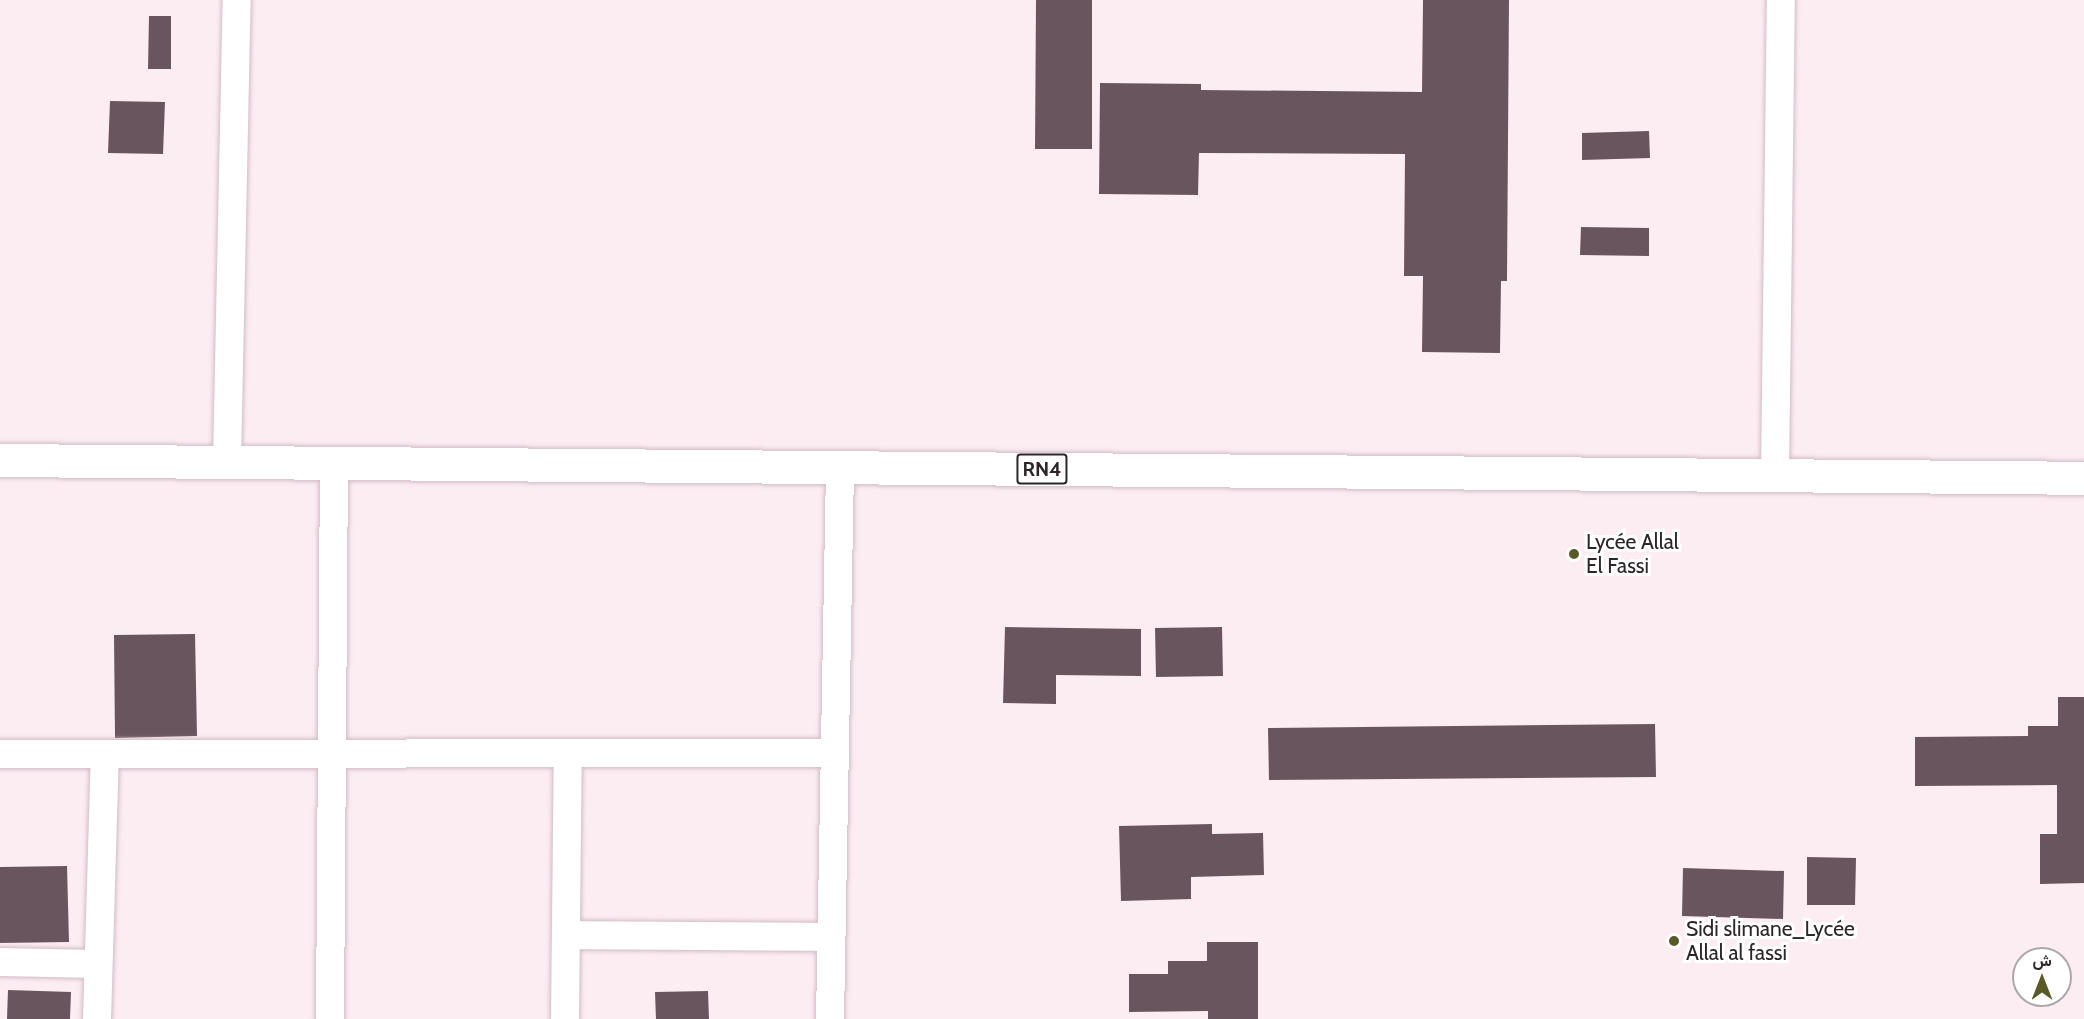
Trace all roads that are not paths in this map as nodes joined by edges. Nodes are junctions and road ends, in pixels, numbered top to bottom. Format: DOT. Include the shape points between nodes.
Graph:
graph roads {
  1 [pos="237,0"];
  2 [pos="1781,0"];
  3 [pos="0,460"];
  4 [pos="228,461"];
  5 [pos="334,462"];
  6 [pos="840,467"];
  7 [pos="1774,476"];
  8 [pos="2084,478"];
  9 [pos="334,752"];
  10 [pos="568,753"];
  11 [pos="831,753"];
  12 [pos="0,754"];
  13 [pos="105,757"];
  14 [pos="566,935"];
  15 [pos="831,937"];
  16 [pos="0,962"];
  17 [pos="95,964"];
  18 [pos="97,1019"];
  19 [pos="330,1019"];
  20 [pos="565,1019"];
  21 [pos="830,1019"];
  1 -- 4 [label="street"];
  2 -- 7 [label="street"];
  3 -- 4 [label="main road, RN4"];
  4 -- 5 [label="main road, RN4"];
  5 -- 6 [label="main road, RN4"];
  5 -- 9 [label="street"];
  6 -- 7 [label="main road, RN4"];
  6 -- 11 [label="street"];
  7 -- 8 [label="main road, RN4"];
  9 -- 10 [label="street"];
  9 -- 13 [label="street"];
  9 -- 19 [label="street"];
  10 -- 11 [label="street"];
  10 -- 14 [label="street"];
  11 -- 15 [label="street"];
  12 -- 13 [label="street"];
  13 -- 17 [label="street"];
  14 -- 15 [label="street"];
  14 -- 20 [label="street"];
  15 -- 21 [label="street"];
  16 -- 17 [label="street"];
  17 -- 18 [label="street"];
}
